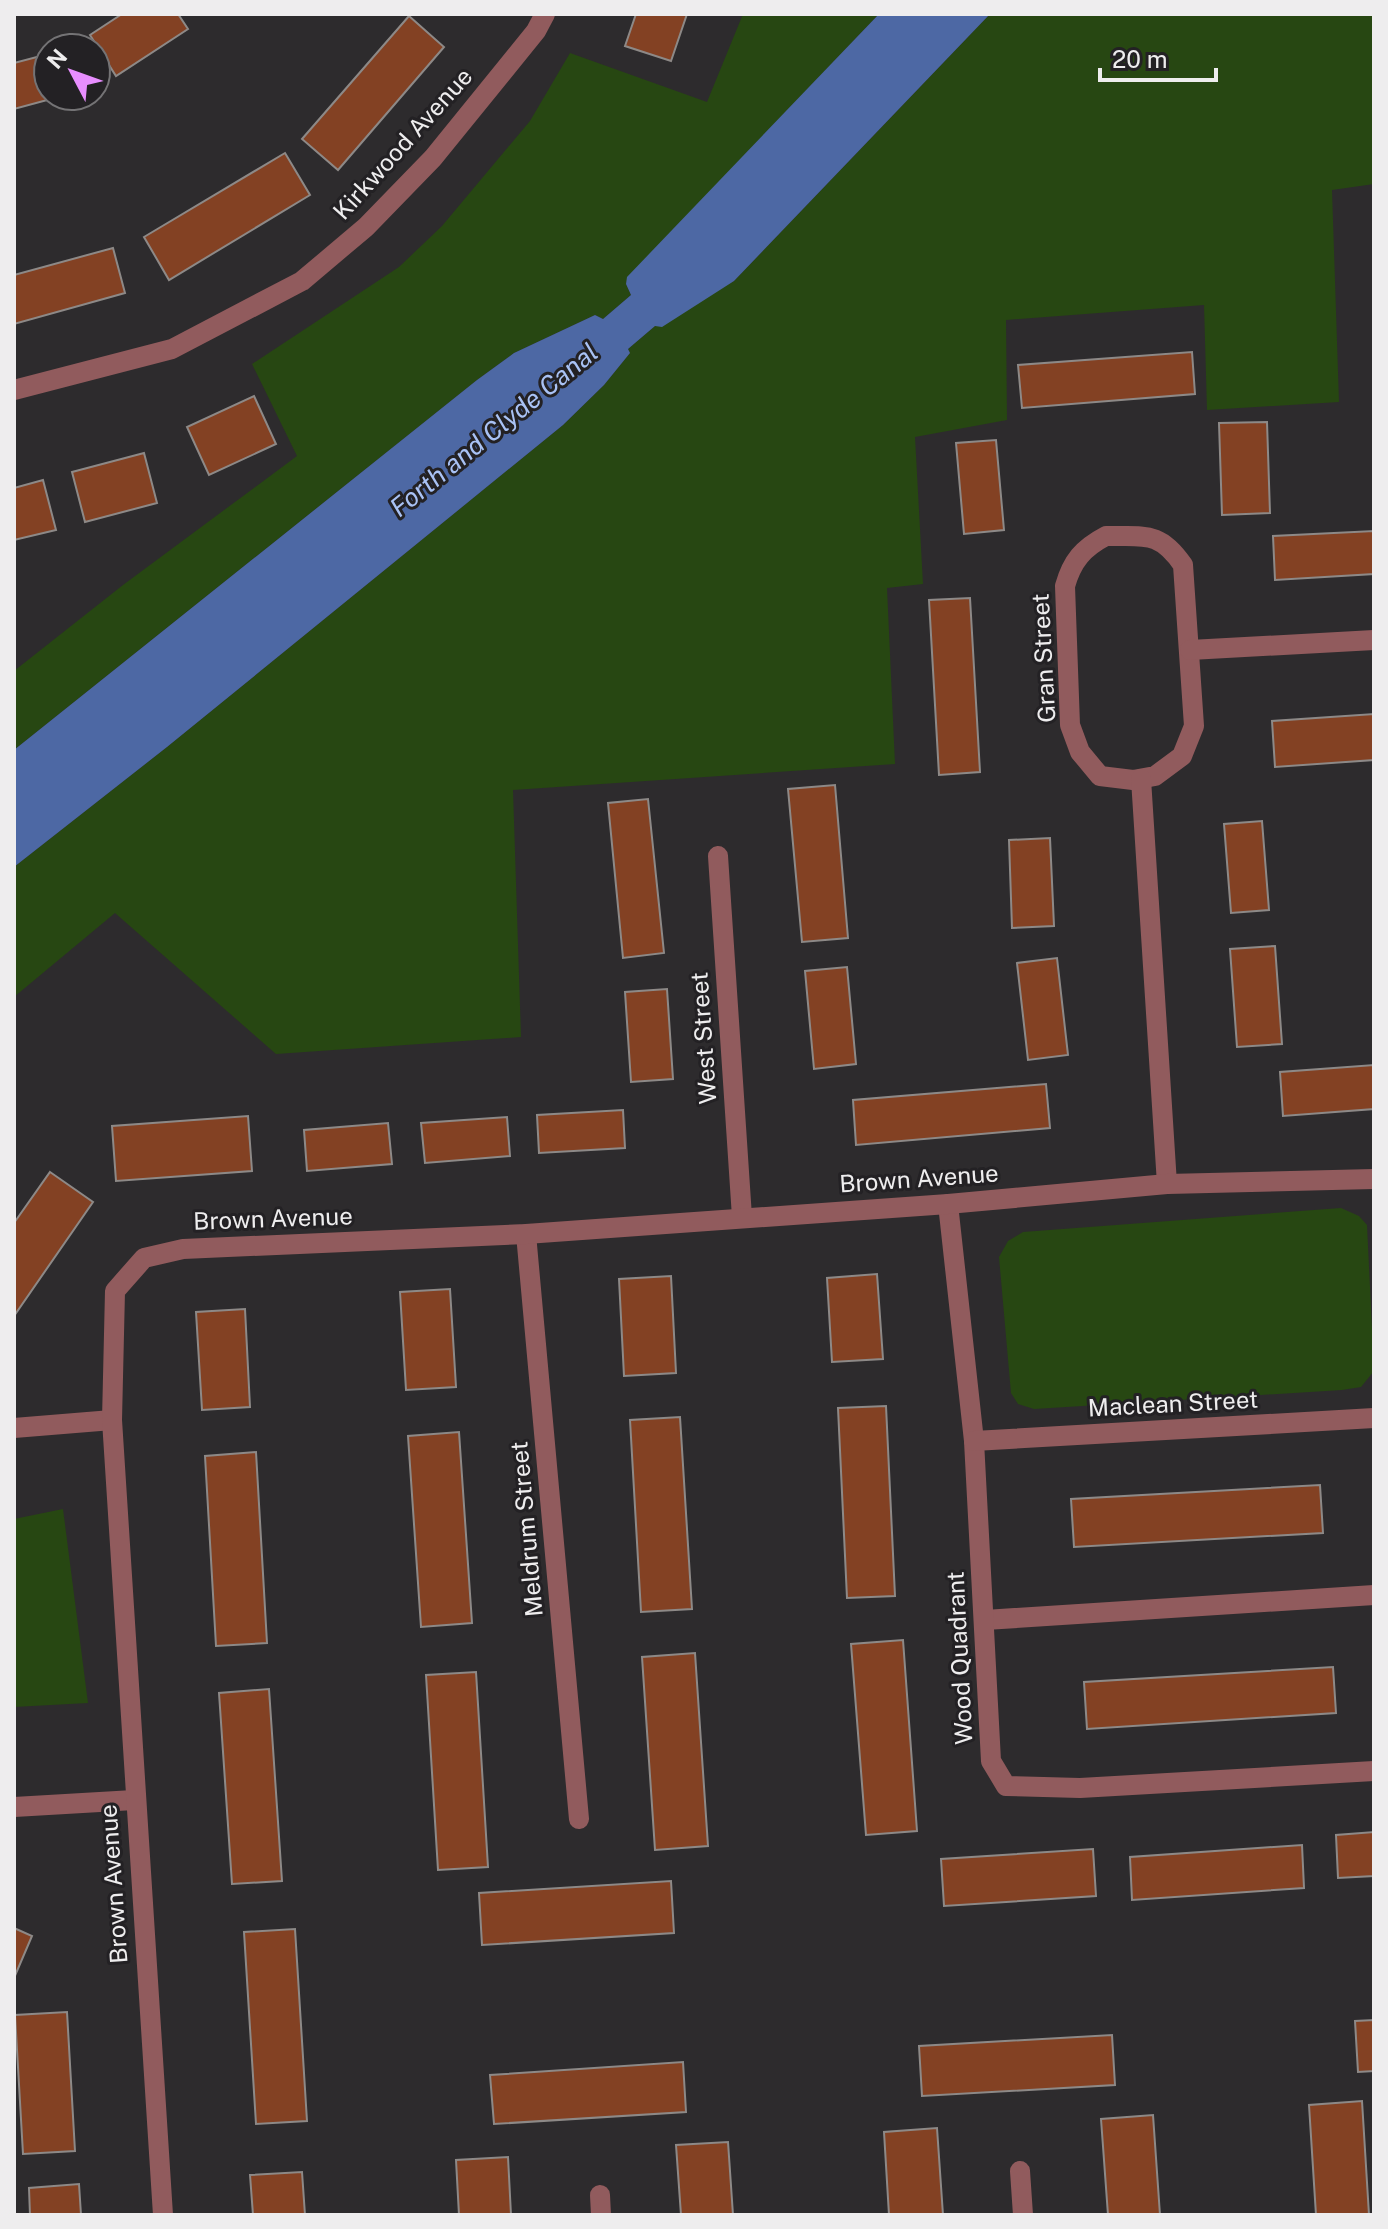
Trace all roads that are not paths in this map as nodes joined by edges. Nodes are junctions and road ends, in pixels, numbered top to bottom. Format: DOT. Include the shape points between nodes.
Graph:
graph roads {
  1 [pos="545,14"];
  2 [pos="14,390"];
  3 [pos="1374,640"];
  4 [pos="1190,650"];
  5 [pos="1141,779"];
  6 [pos="718,856"];
  7 [pos="1374,1179"];
  8 [pos="1167,1184"];
  9 [pos="948,1204"];
  10 [pos="742,1217"];
  11 [pos="526,1234"];
  12 [pos="1374,1418"];
  13 [pos="112,1420"];
  14 [pos="14,1428"];
  15 [pos="974,1441"];
  16 [pos="1374,1595"];
  17 [pos="985,1620"];
  18 [pos="1374,1771"];
  19 [pos="134,1800"];
  20 [pos="14,1807"];
  21 [pos="579,1819"];
  22 [pos="1020,2171"];
  23 [pos="163,2215"];
  24 [pos="1023,2215"];
  1 -- 2 [label="street, Kirkwood Avenue" via="433,158 366,227 302,281 172,349"];
  3 -- 4 [label="street"];
  4 -- 5 [label="street, Gran Street" via="1194,726 1182,756 1155,776"];
  4 -- 5 [label="street, Gran Street" via="1183,565 1171,547 1153,537 1106,536 1087,546 1071,564 1065,586 1070,725 1080,752 1100,776"];
  5 -- 8 [label="street"];
  6 -- 10 [label="street, West Street"];
  7 -- 8 [label="street, Brown Avenue"];
  8 -- 9 [label="street, Brown Avenue"];
  9 -- 10 [label="street, Brown Avenue"];
  9 -- 15 [label="street, Wood Quadrant"];
  10 -- 11 [label="street, Brown Avenue"];
  11 -- 13 [label="street, Brown Avenue" via="183,1249 144,1258 115,1291"];
  11 -- 21 [label="street, Meldrum Street"];
  12 -- 15 [label="street, Maclean Street"];
  13 -- 14 [label="street"];
  13 -- 19 [label="street, Brown Avenue"];
  15 -- 17 [label="street, Wood Quadrant"];
  16 -- 17 [label="street"];
  17 -- 18 [label="street, Wood Quadrant" via="991,1761 1006,1786 1080,1788"];
  19 -- 20 [label="street"];
  19 -- 23 [label="street, Brown Avenue"];
  22 -- 24 [label="street"];
}
